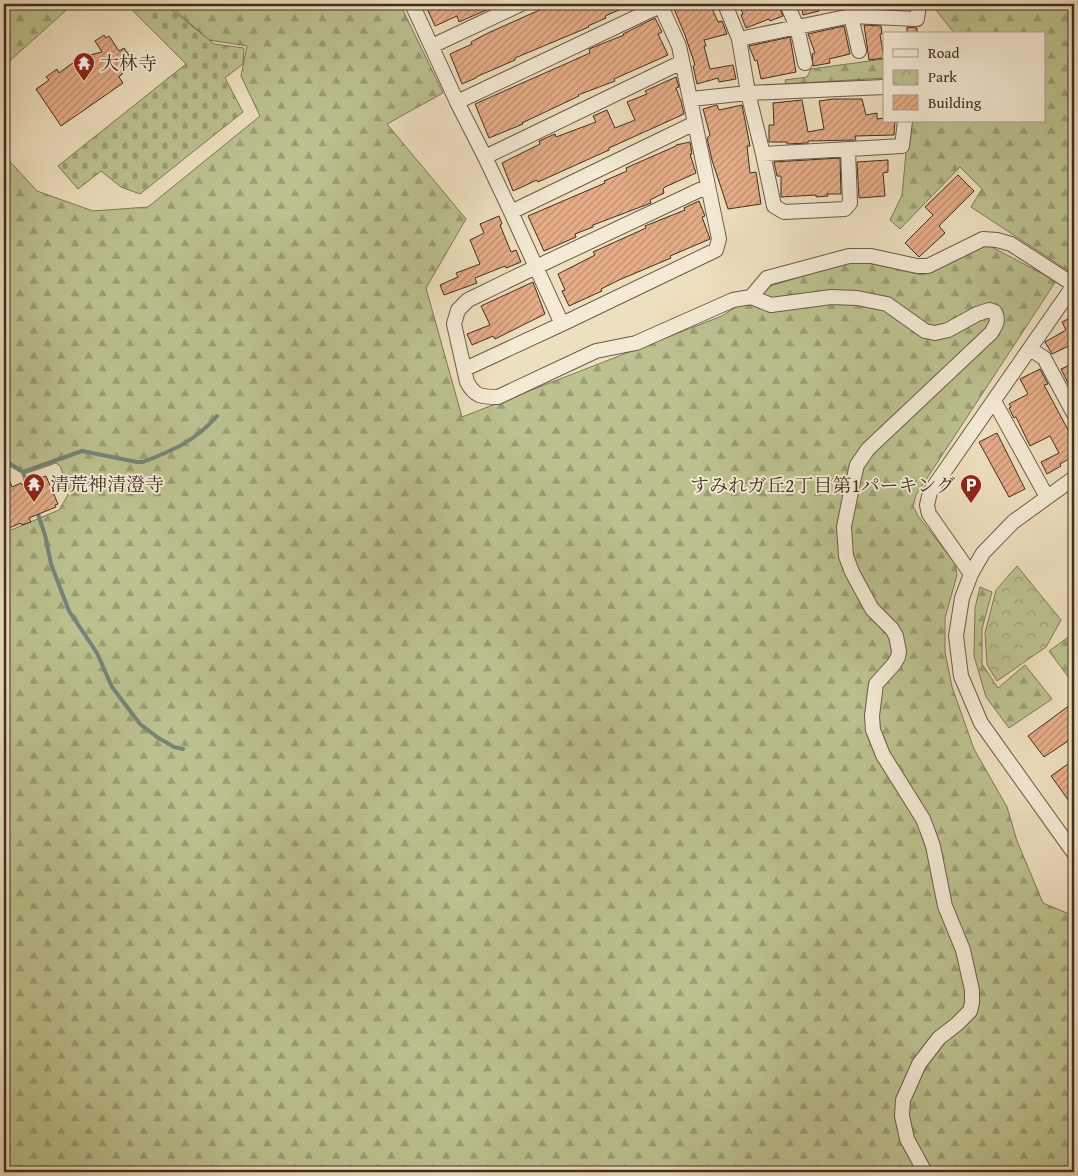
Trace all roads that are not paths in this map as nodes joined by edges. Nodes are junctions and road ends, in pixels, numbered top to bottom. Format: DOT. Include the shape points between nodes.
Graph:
graph roads {
  1 [pos="412,4"];
  2 [pos="521,4"];
  3 [pos="725,4"];
  4 [pos="787,4"];
  5 [pos="919,4"];
  6 [pos="660,5"];
  7 [pos="851,16"];
  8 [pos="797,27"];
  9 [pos="739,39"];
  10 [pos="432,46"];
  11 [pos="859,51"];
  12 [pos="682,62"];
  13 [pos="805,64"];
  14 [pos="883,87"];
  15 [pos="748,93"];
  16 [pos="691,99"];
  17 [pos="457,102"];
  18 [pos="906,122"];
  19 [pos="695,123"];
  20 [pos="848,150"];
  21 [pos="763,154"];
  22 [pos="485,157"];
  23 [pos="708,186"];
  24 [pos="511,212"];
  25 [pos="536,267"];
  26 [pos="1074,285"];
  27 [pos="751,297"];
  28 [pos="562,324"];
  29 [pos="1030,349"];
  30 [pos="465,369"];
  31 [pos="994,401"];
  32 [pos="1074,414"];
  33 [pos="1074,478"];
  34 [pos="1047,497"];
  35 [pos="971,574"];
  36 [pos="1074,853"];
  37 [pos="924,1172"];
  1 -- 10 [label="street"];
  2 -- 10 [label="street"];
  3 -- 9 [label="street"];
  4 -- 8 [label="street"];
  5 -- 7 [label="street" via="917,19"];
  6 -- 12 [label="street"];
  6 -- 17 [label="street"];
  7 -- 8 [label="street"];
  7 -- 11 [label="street"];
  8 -- 9 [label="street"];
  8 -- 13 [label="street"];
  9 -- 15 [label="street"];
  10 -- 17 [label="street"];
  12 -- 16 [label="street"];
  12 -- 22 [label="street"];
  14 -- 15 [label="street"];
  15 -- 16 [label="street"];
  15 -- 21 [label="street"];
  16 -- 19 [label="street"];
  17 -- 22 [label="street"];
  18 -- 20 [label="street" via="902,146"];
  19 -- 23 [label="street"];
  19 -- 24 [label="street"];
  20 -- 21 [label="street"];
  20 -- 21 [label="street" via="850,203 845,209 784,212 774,206"];
  22 -- 24 [label="street"];
  23 -- 25 [label="street"];
  23 -- 28 [label="street" via="719,239 716,250"];
  24 -- 25 [label="street"];
  25 -- 28 [label="street"];
  25 -- 30 [label="street" via="468,300 458,310 454,324"];
  26 -- 27 [label="street" via="1011,244 983,239 928,266 871,256 849,256 767,278"];
  26 -- 29 [label="street"];
  27 -- 30 [label="street" via="732,300 636,343 596,351 498,397 482,397 472,390"];
  27 -- 37 [label="street" via="771,305 832,297 857,298 887,304 925,331 935,333 989,310 998,318 991,333 868,449 857,464 844,527 846,556 852,572 872,609 892,628 898,645 898,657 876,684 872,716 875,735 883,755 928,832 945,906 963,950 972,990 970,1011 939,1038 919,1064 903,1100 902,1116 907,1139"];
  28 -- 30 [label="street"];
  29 -- 31 [label="street"];
  29 -- 32 [label="street" via="1044,358"];
  31 -- 34 [label="street"];
  31 -- 35 [label="street" via="928,499 929,514"];
  33 -- 34 [label="street"];
  34 -- 35 [label="street" via="996,538"];
  35 -- 36 [label="street" via="962,598 956,636 964,684 981,723"];
}
